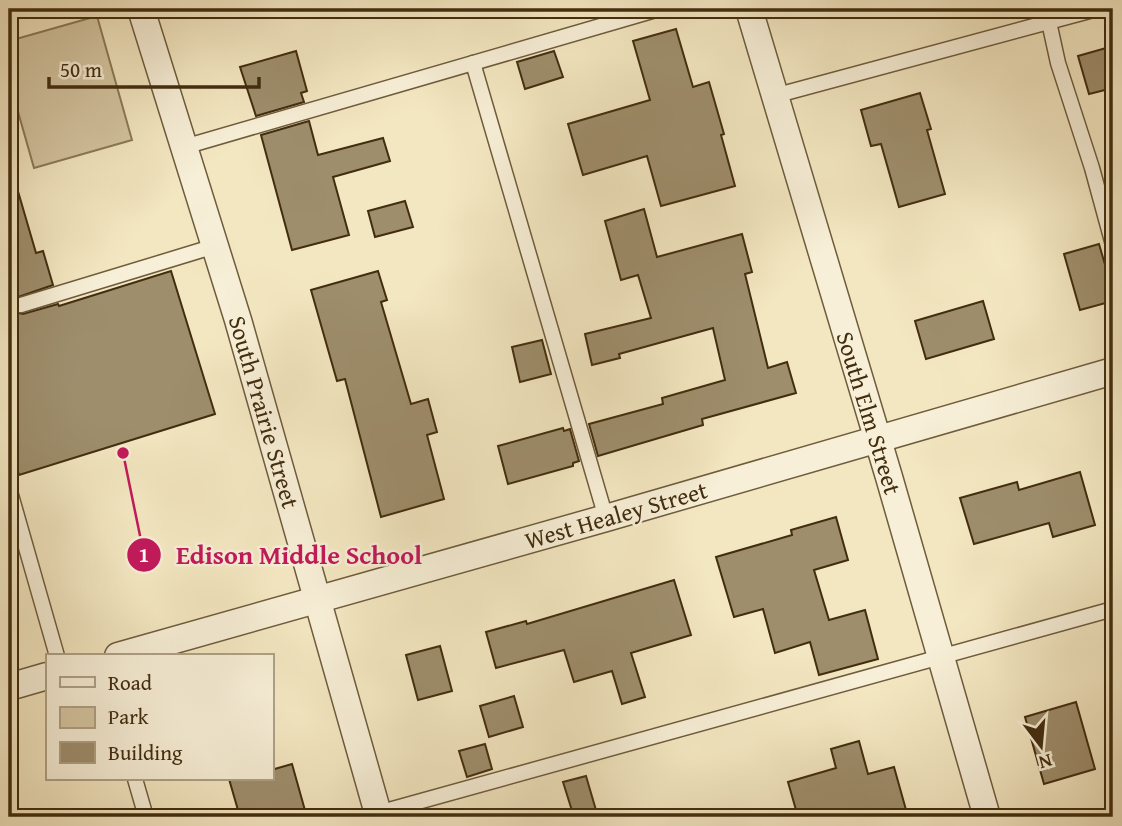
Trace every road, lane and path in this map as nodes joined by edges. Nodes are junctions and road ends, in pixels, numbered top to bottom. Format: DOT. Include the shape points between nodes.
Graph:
graph roads {
  1 [pos="141,9"];
  2 [pos="659,9"];
  3 [pos="749,9"];
  4 [pos="1097,9"];
  5 [pos="1049,22"];
  6 [pos="473,63"];
  7 [pos="774,96"];
  8 [pos="184,147"];
  9 [pos="1113,245"];
  10 [pos="215,246"];
  11 [pos="21,305"];
  12 [pos="1113,371"];
  13 [pos="877,438"];
  14 [pos="9,488"];
  15 [pos="606,518"];
  16 [pos="316,600"];
  17 [pos="1113,609"];
  18 [pos="56,654"];
  19 [pos="125,654"];
  20 [pos="941,657"];
  21 [pos="46,676"];
  22 [pos="9,687"];
  23 [pos="135,780"];
  24 [pos="378,815"];
  25 [pos="146,817"];
  26 [pos="987,817"];
  1 -- 8 [label="street, South Prairie Street"];
  2 -- 6 [label="lane"];
  3 -- 7 [label="street, South Elm Street"];
  4 -- 5 [label="lane"];
  5 -- 7 [label="lane"];
  5 -- 9 [label="lane"];
  6 -- 8 [label="lane"];
  6 -- 15 [label="lane"];
  7 -- 13 [label="street, South Elm Street"];
  8 -- 10 [label="street, South Prairie Street"];
  10 -- 11 [label="lane"];
  10 -- 16 [label="street, South Prairie Street"];
  12 -- 13 [label="street, West Healey Street"];
  13 -- 15 [label="street, West Healey Street"];
  13 -- 20 [label="street, South Elm Street"];
  14 -- 18 [label="lane"];
  15 -- 16 [label="street, West Healey Street"];
  16 -- 19 [label="street, West Healey Street"];
  16 -- 24 [label="street, South Prairie Street"];
  17 -- 20 [label="lane"];
  20 -- 24 [label="lane"];
  20 -- 26 [label="street, South Elm Street"];
  21 -- 22 [label="street"];
  23 -- 25 [label="lane"];
}
